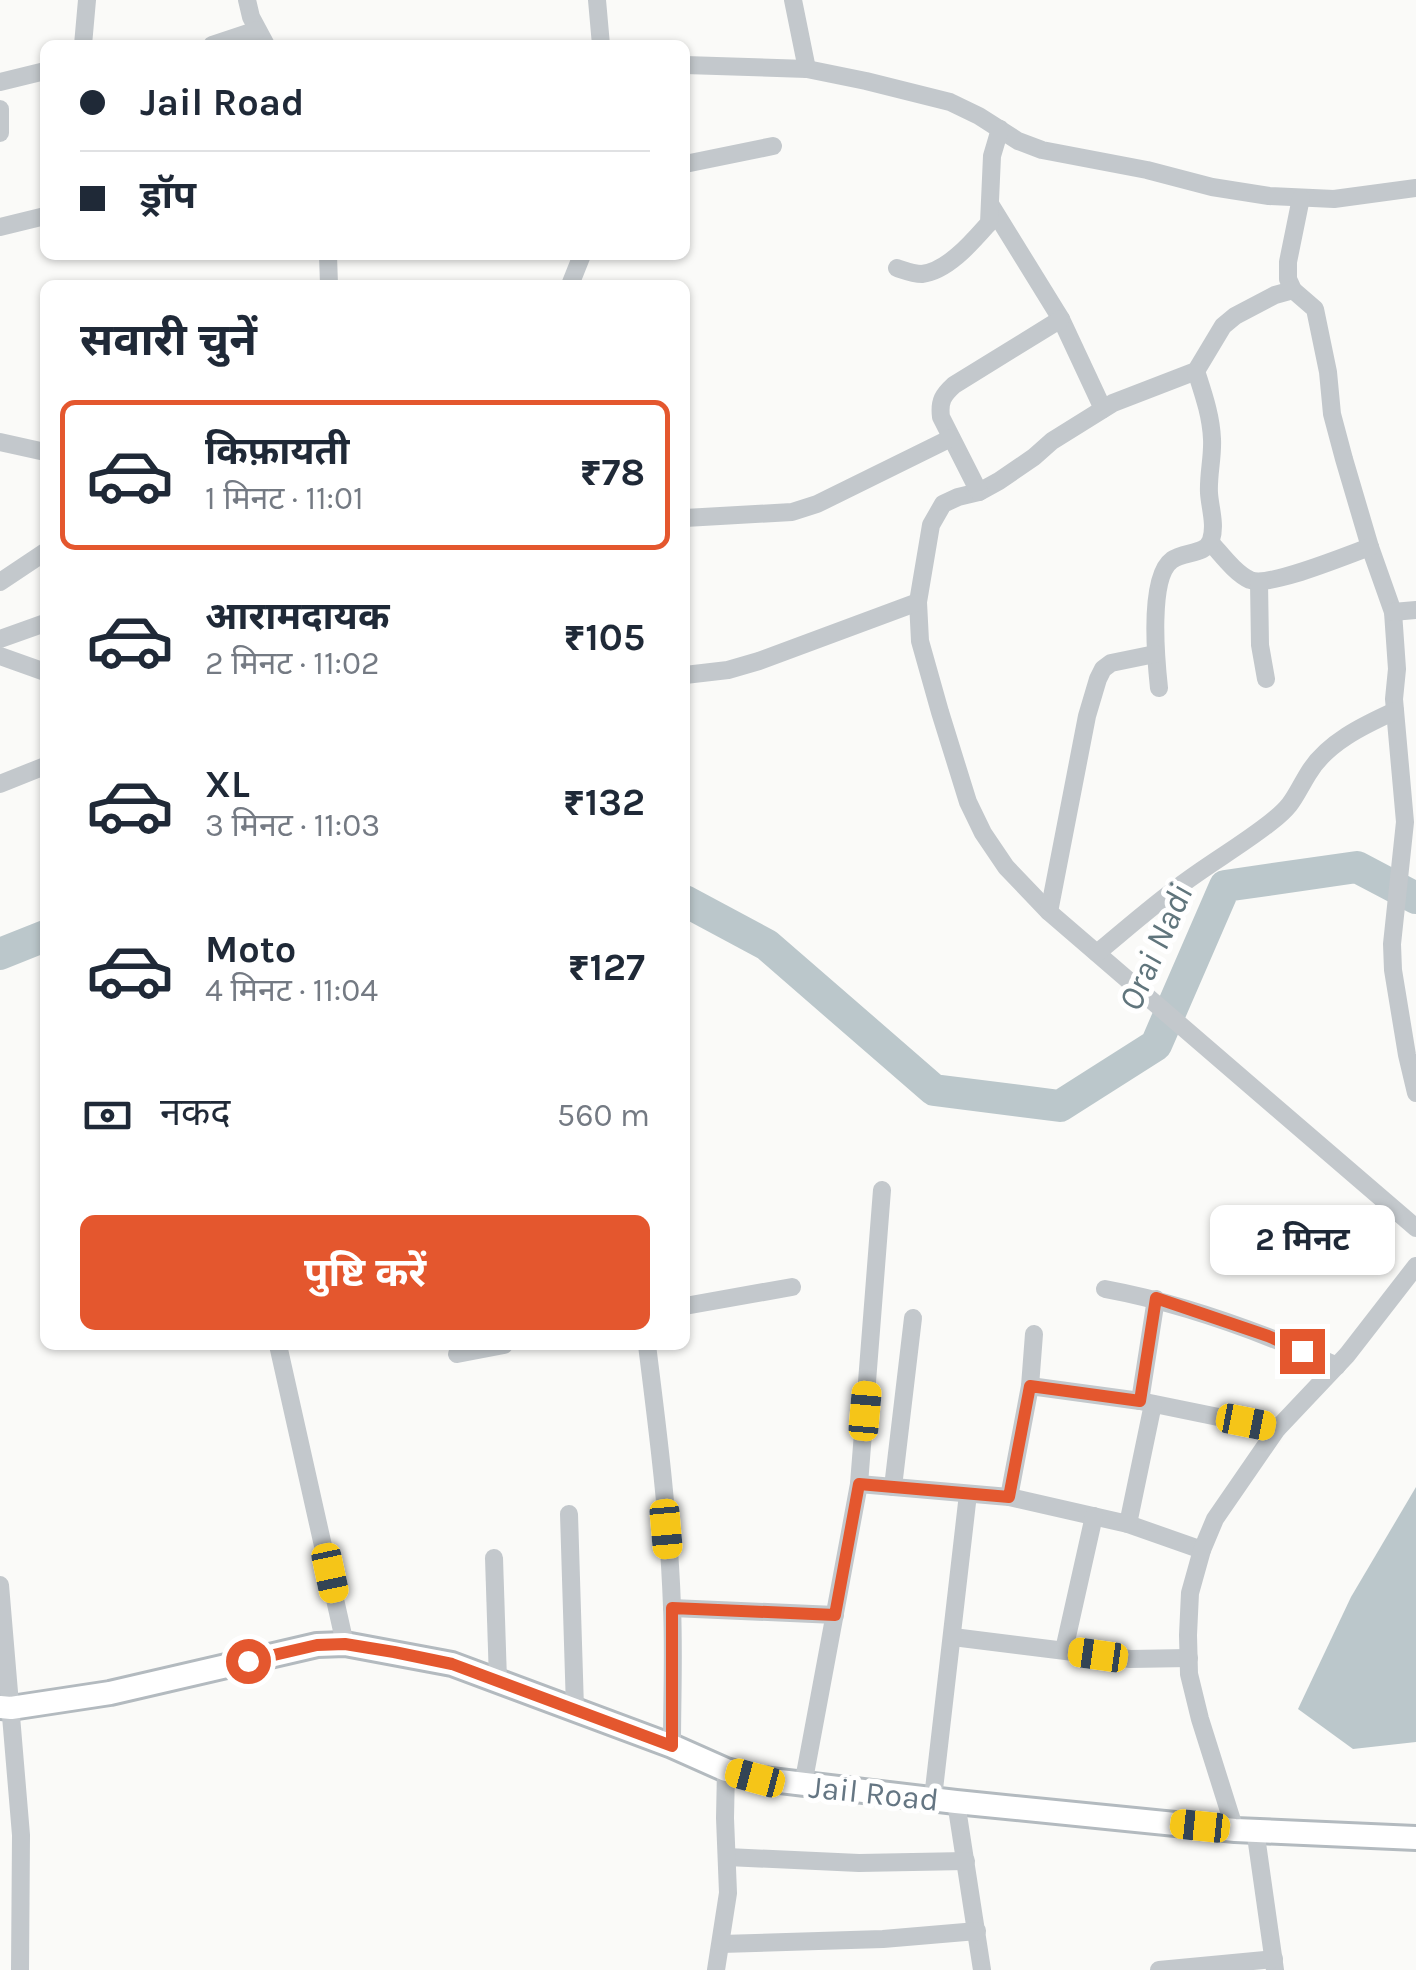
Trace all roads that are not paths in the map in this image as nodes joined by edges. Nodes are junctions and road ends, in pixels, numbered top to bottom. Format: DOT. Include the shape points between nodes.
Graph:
graph roads {
  1 [pos="87,0"];
  2 [pos="246,0"];
  3 [pos="597,0"];
  4 [pos="793,0"];
  5 [pos="261,37"];
  6 [pos="83,40"];
  7 [pos="601,40"];
  8 [pos="690,65"];
  9 [pos="807,69"];
  10 [pos="40,72"];
  11 [pos="0,82"];
  12 [pos="0,110"];
  13 [pos="1000,129"];
  14 [pos="0,133"];
  15 [pos="773,146"];
  16 [pos="690,163"];
  17 [pos="1416,188"];
  18 [pos="1301,198"];
  19 [pos="990,204"];
  20 [pos="40,217"];
  21 [pos="0,227"];
  22 [pos="898,268"];
  23 [pos="1293,290"];
  24 [pos="1061,320"];
  25 [pos="1196,370"];
  26 [pos="1103,409"];
  27 [pos="952,438"];
  28 [pos="0,442"];
  29 [pos="40,451"];
  30 [pos="979,492"];
  31 [pos="690,518"];
  32 [pos="1211,542"];
  33 [pos="1370,547"];
  34 [pos="40,555"];
  35 [pos="0,582"];
  36 [pos="1259,582"];
  37 [pos="918,602"];
  38 [pos="1416,610"];
  39 [pos="1393,612"];
  40 [pos="40,625"];
  41 [pos="0,639"];
  42 [pos="1155,654"];
  43 [pos="0,656"];
  44 [pos="40,670"];
  45 [pos="690,674"];
  46 [pos="1266,679"];
  47 [pos="1159,688"];
  48 [pos="1395,711"];
  49 [pos="40,768"];
  50 [pos="0,784"];
  51 [pos="1050,912"];
  52 [pos="1096,953"];
  53 [pos="1416,1093"];
  54 [pos="882,1190"];
  55 [pos="1416,1228"];
  56 [pos="1416,1266"];
  57 [pos="792,1288"];
  58 [pos="1105,1288"];
  59 [pos="1156,1298"];
  60 [pos="690,1305"];
  61 [pos="914,1318"];
  62 [pos="1034,1334"];
  63 [pos="279,1350"];
  64 [pos="478,1350"];
  65 [pos="648,1350"];
  66 [pos="457,1354"];
  67 [pos="1336,1366"];
  68 [pos="1030,1386"];
  69 [pos="1146,1402"];
  70 [pos="1277,1429"];
  71 [pos="859,1484"];
  72 [pos="893,1487"];
  73 [pos="968,1494"];
  74 [pos="1009,1497"];
  75 [pos="570,1514"];
  76 [pos="1094,1516"];
  77 [pos="1128,1524"];
  78 [pos="1202,1550"];
  79 [pos="494,1558"];
  80 [pos="0,1585"];
  81 [pos="672,1608"];
  82 [pos="835,1615"];
  83 [pos="953,1637"];
  84 [pos="345,1644"];
  85 [pos="1064,1650"];
  86 [pos="1188,1658"];
  87 [pos="498,1680"];
  88 [pos="6,1708"];
  89 [pos="574,1708"];
  90 [pos="672,1746"];
  91 [pos="726,1770"];
  92 [pos="803,1785"];
  93 [pos="932,1798"];
  94 [pos="956,1802"];
  95 [pos="1245,1830"];
  96 [pos="1416,1838"];
  97 [pos="727,1858"];
  98 [pos="966,1861"];
  99 [pos="977,1931"];
  100 [pos="721,1944"];
  101 [pos="1274,1965"];
  102 [pos="20,1970"];
  103 [pos="716,1970"];
  104 [pos="982,1970"];
  105 [pos="1160,1970"];
  1 -- 6 [label="street"];
  2 -- 5 [label="street"];
  3 -- 7 [label="street"];
  4 -- 9 [label="street"];
  8 -- 9 [label="street"];
  9 -- 13 [label="street" via="950,102"];
  10 -- 11 [label="street"];
  12 -- 14 [label="street"];
  13 -- 18 [label="street" via="1042,150 1212,187"];
  13 -- 19 [label="street"];
  15 -- 16 [label="street"];
  17 -- 18 [label="street"];
  18 -- 23 [label="street" via="1288,262"];
  19 -- 22 [label="street" via="989,223 939,268 926,274"];
  19 -- 24 [label="street"];
  20 -- 21 [label="street"];
  23 -- 25 [label="street" via="1235,316"];
  23 -- 33 [label="street" via="1315,309 1332,414"];
  24 -- 26 [label="street"];
  24 -- 27 [label="street" via="943,396 940,417"];
  25 -- 26 [label="street"];
  25 -- 32 [label="street" via="1212,440"];
  26 -- 30 [label="street"];
  27 -- 30 [label="street"];
  27 -- 31 [label="street" via="792,512"];
  28 -- 29 [label="street"];
  30 -- 37 [label="street" via="958,496 936,514"];
  32 -- 36 [label="street"];
  32 -- 42 [label="street" via="1163,569"];
  33 -- 36 [label="street"];
  33 -- 39 [label="street"];
  34 -- 35 [label="street"];
  36 -- 46 [label="street"];
  37 -- 45 [label="street" via="728,670"];
  37 -- 51 [label="street" via="920,641 968,802 1006,867"];
  38 -- 39 [label="street"];
  39 -- 48 [label="street"];
  40 -- 41 [label="street"];
  42 -- 47 [label="street"];
  42 -- 51 [label="street" via="1111,663 1098,679"];
  43 -- 44 [label="street"];
  48 -- 52 [label="street" via="1320,758 1271,822"];
  48 -- 53 [label="street" via="1406,822 1393,970"];
  49 -- 50 [label="street"];
  51 -- 52 [label="street"];
  52 -- 55 [label="street"];
  54 -- 71 [label="street"];
  56 -- 67 [label="street"];
  57 -- 60 [label="street"];
  58 -- 59 [label="street"];
  59 -- 67 [label="street"];
  59 -- 69 [label="street"];
  61 -- 72 [label="street"];
  62 -- 68 [label="street"];
  63 -- 84 [label="street"];
  64 -- 66 [label="street"];
  65 -- 81 [label="street"];
  67 -- 70 [label="street"];
  68 -- 69 [label="street"];
  68 -- 74 [label="street"];
  69 -- 70 [label="street"];
  69 -- 77 [label="street"];
  70 -- 78 [label="street" via="1215,1518"];
  71 -- 72 [label="street"];
  71 -- 82 [label="street"];
  72 -- 73 [label="street"];
  73 -- 74 [label="street"];
  73 -- 83 [label="street"];
  74 -- 76 [label="street"];
  75 -- 89 [label="street"];
  76 -- 77 [label="street"];
  76 -- 85 [label="street"];
  77 -- 78 [label="street"];
  78 -- 86 [label="street" via="1190,1593"];
  79 -- 87 [label="street"];
  80 -- 88 [label="street"];
  81 -- 82 [label="street"];
  81 -- 90 [label="street"];
  82 -- 92 [label="street"];
  83 -- 85 [label="street"];
  83 -- 93 [label="street"];
  84 -- 87 [label="street, Jail Road" via="452,1664"];
  84 -- 88 [label="street, Jail Road"];
  85 -- 86 [label="street"];
  86 -- 95 [label="street" via="1200,1719"];
  87 -- 89 [label="street, Jail Road"];
  88 -- 102 [label="street" via="21,1835"];
  89 -- 90 [label="street, Jail Road"];
  90 -- 91 [label="street, Jail Road"];
  91 -- 92 [label="street, Jail Road"];
  91 -- 97 [label="street"];
  92 -- 93 [label="street, Jail Road"];
  93 -- 94 [label="street, Jail Road"];
  94 -- 95 [label="street, Jail Road"];
  94 -- 98 [label="street"];
  95 -- 96 [label="street, Jail Road"];
  95 -- 101 [label="street"];
  97 -- 98 [label="street"];
  97 -- 100 [label="street"];
  98 -- 99 [label="street"];
  99 -- 100 [label="street"];
  99 -- 104 [label="street"];
  100 -- 103 [label="street"];
  101 -- 105 [label="street"];
}
